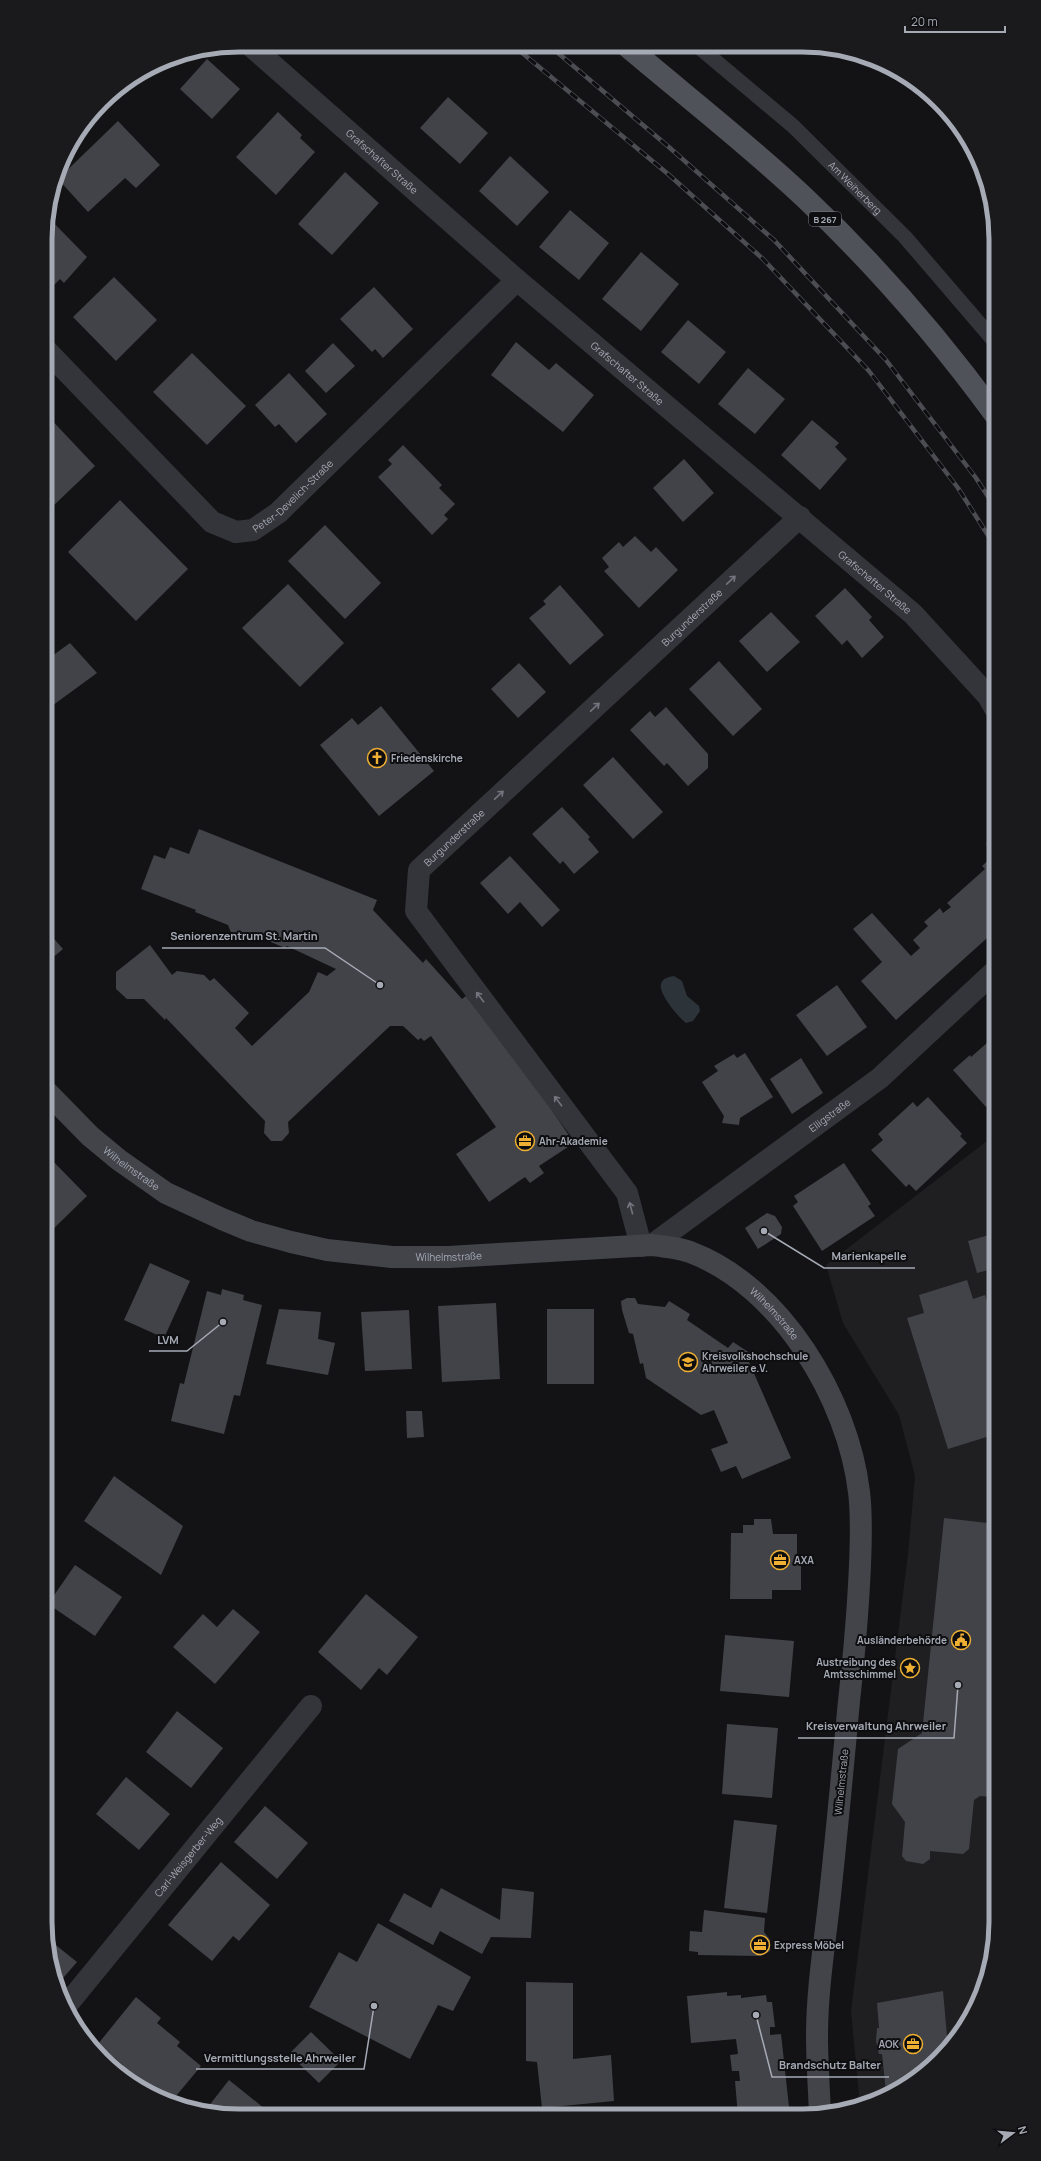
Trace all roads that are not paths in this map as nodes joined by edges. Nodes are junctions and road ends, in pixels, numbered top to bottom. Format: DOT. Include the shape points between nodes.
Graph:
graph roads {
  1 [pos="258,52"];
  2 [pos="634,52"];
  3 [pos="705,52"];
  4 [pos="517,280"];
  5 [pos="989,335"];
  6 [pos="52,356"];
  7 [pos="989,407"];
  8 [pos="800,517"];
  9 [pos="989,698"];
  10 [pos="989,977"];
  11 [pos="52,1097"];
  12 [pos="646,1246"];
  13 [pos="311,1706"];
  14 [pos="70,2001"];
  15 [pos="820,2108"];
  1 -- 4 [label="street, Grafschafter Straße"];
  2 -- 7 [label="main road, B 267" via="805,198 882,275 929,329"];
  3 -- 5 [label="lane, Am Weiherberg" via="793,126 905,237"];
  4 -- 6 [label="street, Peter-Develich-Straße" via="278,512 253,530 236,532 212,522"];
  4 -- 8 [label="street, Grafschafter Straße"];
  8 -- 9 [label="street, Grafschafter Straße" via="913,614"];
  12 -- 8 [label="street, Burgunderstraße, one-way" via="626,1192 416,911 419,870"];
  10 -- 12 [label="street, Elligstraße" via="880,1078"];
  11 -- 12 [label="main road, Wilhelmstraße" via="96,1141 166,1193 229,1222 291,1242 327,1250 392,1257 449,1257"];
  12 -- 15 [label="main road, Wilhelmstraße" via="689,1252 716,1265 744,1283 773,1311 811,1359 832,1396 848,1437 855,1466 860,1493 861,1524 857,1621 822,1968 817,2034"];
  13 -- 14 [label="street, Carl-Weisgerber-Weg"];
}
